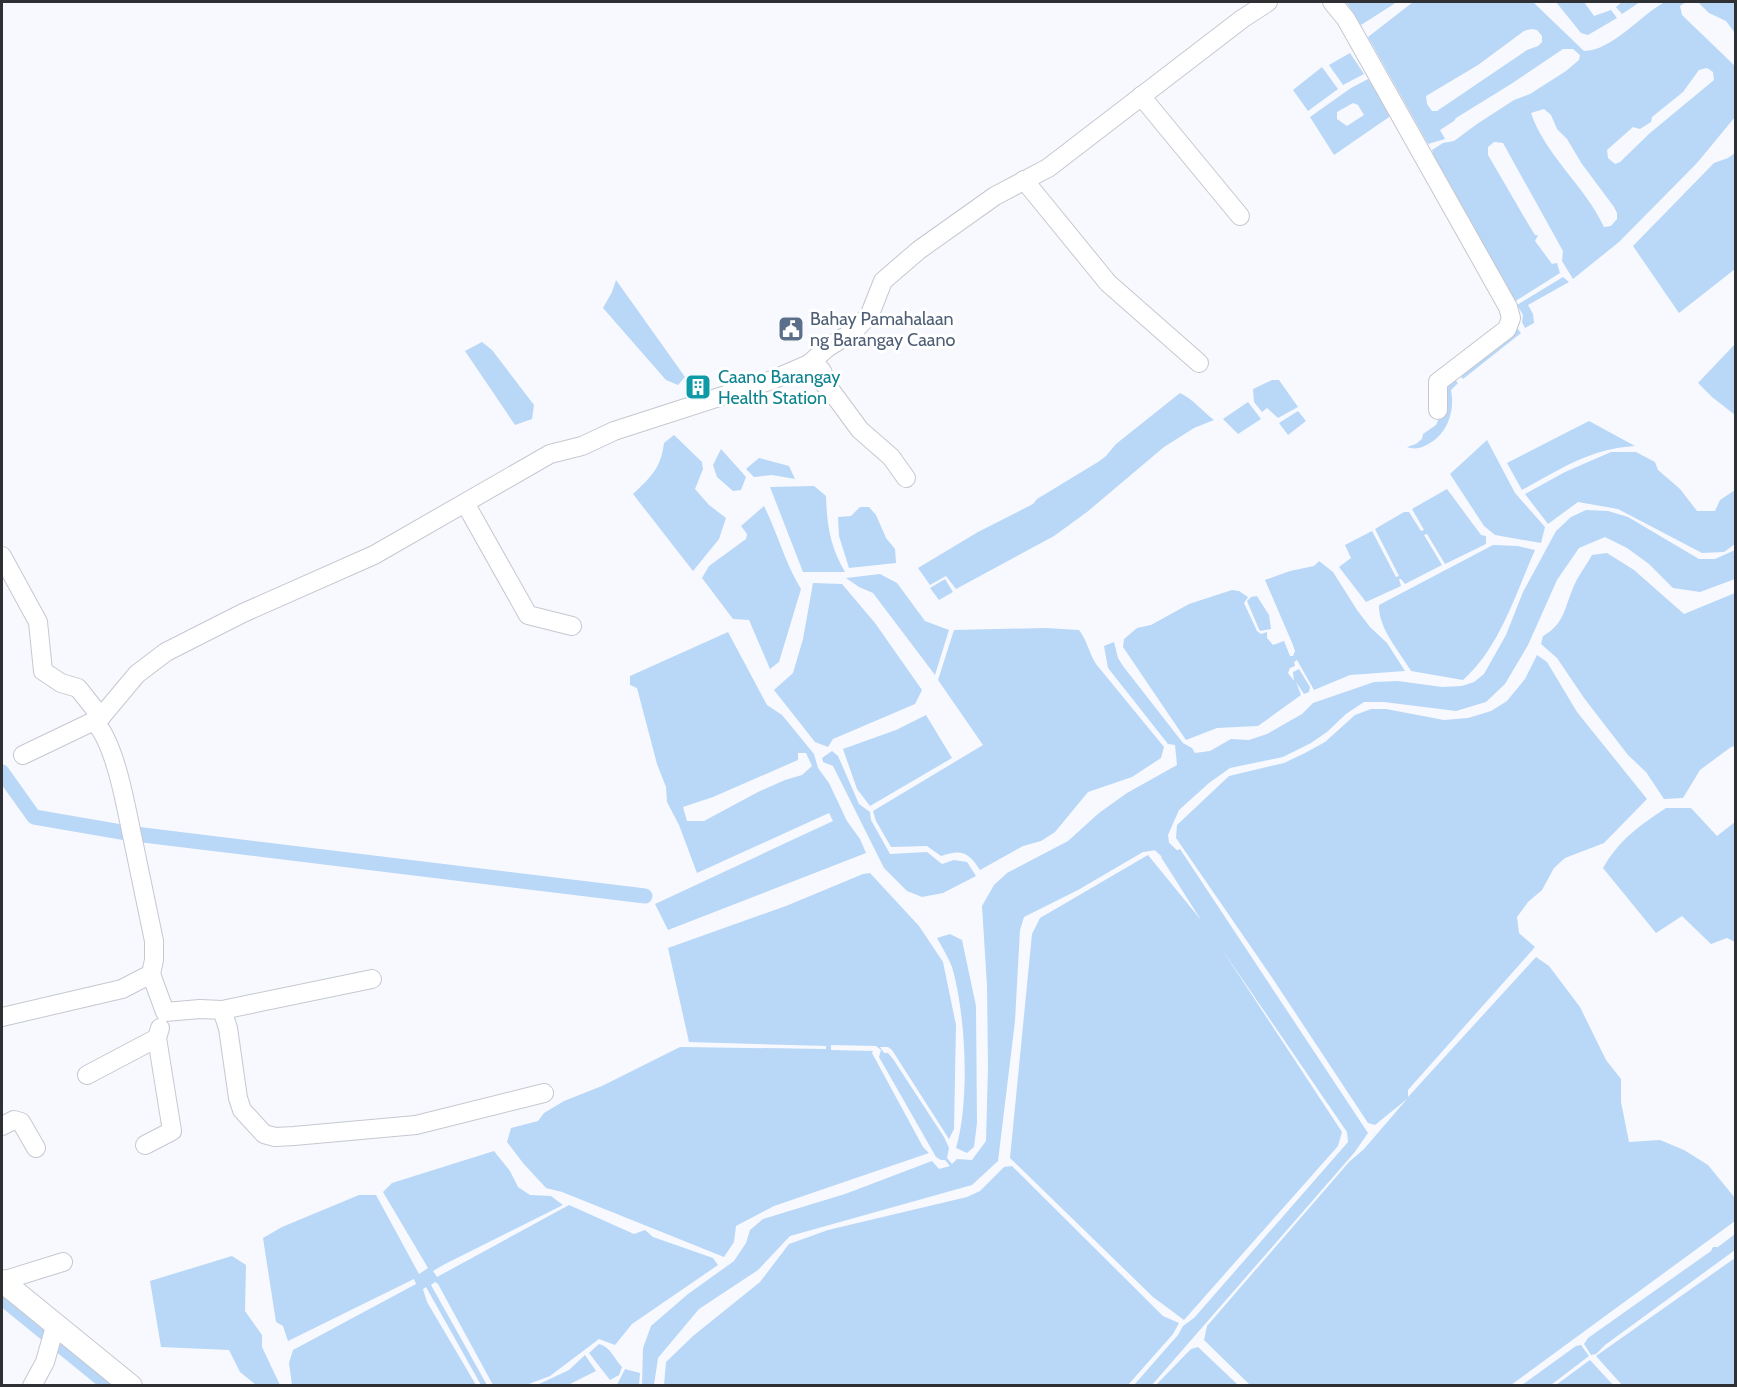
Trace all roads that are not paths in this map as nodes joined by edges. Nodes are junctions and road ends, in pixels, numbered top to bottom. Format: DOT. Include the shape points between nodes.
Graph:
graph roads {
  1 [pos="1268,2"];
  2 [pos="1332,2"];
  3 [pos="1141,96"];
  4 [pos="1024,180"];
  5 [pos="1240,216"];
  6 [pos="1199,363"];
  7 [pos="809,364"];
  8 [pos="1438,410"];
  9 [pos="906,478"];
  10 [pos="465,503"];
  11 [pos="2,556"];
  12 [pos="572,626"];
  13 [pos="98,719"];
  14 [pos="23,755"];
  15 [pos="151,974"];
  16 [pos="372,979"];
  17 [pos="222,1011"];
  18 [pos="165,1012"];
  19 [pos="2,1017"];
  20 [pos="157,1038"];
  21 [pos="87,1075"];
  22 [pos="544,1093"];
  23 [pos="2,1126"];
  24 [pos="145,1144"];
  25 [pos="36,1148"];
  26 [pos="63,1262"];
  27 [pos="2,1281"];
  28 [pos="56,1324"];
  29 [pos="32,1386"];
  30 [pos="131,1386"];
  1 -- 3 [label="street"];
  2 -- 8 [label="street" via="1346,18 1511,318 1507,329 1438,382"];
  3 -- 4 [label="street" via="1048,168"];
  3 -- 5 [label="street"];
  4 -- 6 [label="street" via="1108,284"];
  4 -- 7 [label="street" via="995,196 883,281 870,314 854,332"];
  7 -- 9 [label="street" via="821,368 824,384 860,430 891,457"];
  7 -- 10 [label="street" via="550,454"];
  10 -- 12 [label="street" via="528,615"];
  10 -- 13 [label="street" via="374,555 166,651 137,674"];
  11 -- 13 [label="street" via="38,622 43,671 78,688"];
  13 -- 14 [label="street"];
  13 -- 15 [label="street" via="125,803 154,941"];
  15 -- 18 [label="street"];
  15 -- 19 [label="street" via="122,989"];
  16 -- 17 [label="street"];
  17 -- 18 [label="street"];
  17 -- 22 [label="street" via="242,1110 264,1134 275,1137 416,1125"];
  18 -- 20 [label="street"];
  20 -- 21 [label="street"];
  20 -- 24 [label="street" via="172,1131"];
  23 -- 25 [label="street" via="14,1120 21,1122"];
  26 -- 27 [label="street"];
  27 -- 28 [label="main road"];
  28 -- 29 [label="street" via="45,1362"];
  28 -- 30 [label="main road"];
}
